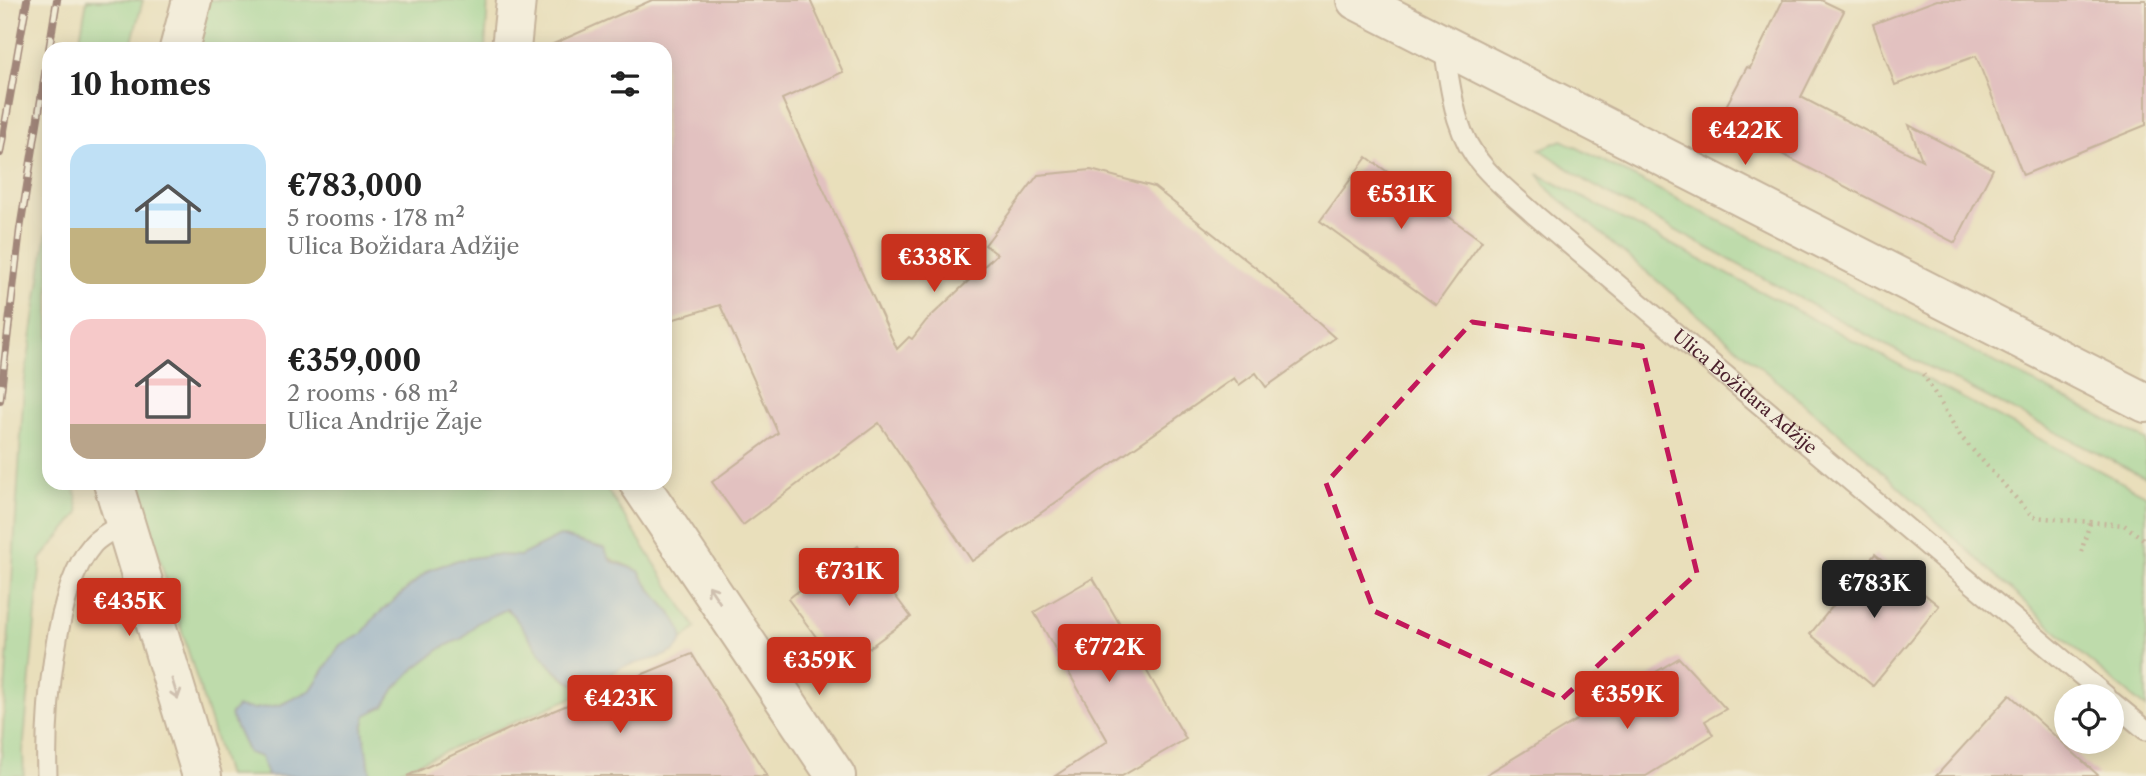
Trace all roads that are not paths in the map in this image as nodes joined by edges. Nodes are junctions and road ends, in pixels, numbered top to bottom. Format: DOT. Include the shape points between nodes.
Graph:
graph roads {
  1 [pos="192,0"];
  2 [pos="516,0"];
  3 [pos="1356,0"];
  4 [pos="182,42"];
  5 [pos="512,42"];
  6 [pos="1444,48"];
  7 [pos="2146,403"];
  8 [pos="115,490"];
  9 [pos="644,490"];
  10 [pos="124,523"];
  11 [pos="2092,684"];
  12 [pos="2124,712"];
  13 [pos="2146,730"];
  14 [pos="47,776"];
  15 [pos="202,776"];
  16 [pos="836,776"];
  1 -- 4 [label="street"];
  2 -- 5 [label="street"];
  3 -- 6 [label="street"];
  6 -- 7 [label="street"];
  6 -- 11 [label="lane, Ulica Božidara Adžije" via="1456,116 1464,139 1482,166"];
  8 -- 10 [label="street"];
  16 -- 9 [label="street, one-way"];
  10 -- 14 [label="lane" via="93,543 75,573 62,621 46,723"];
  10 -- 15 [label="street, one-way"];
  12 -- 13 [label="lane"];
}
